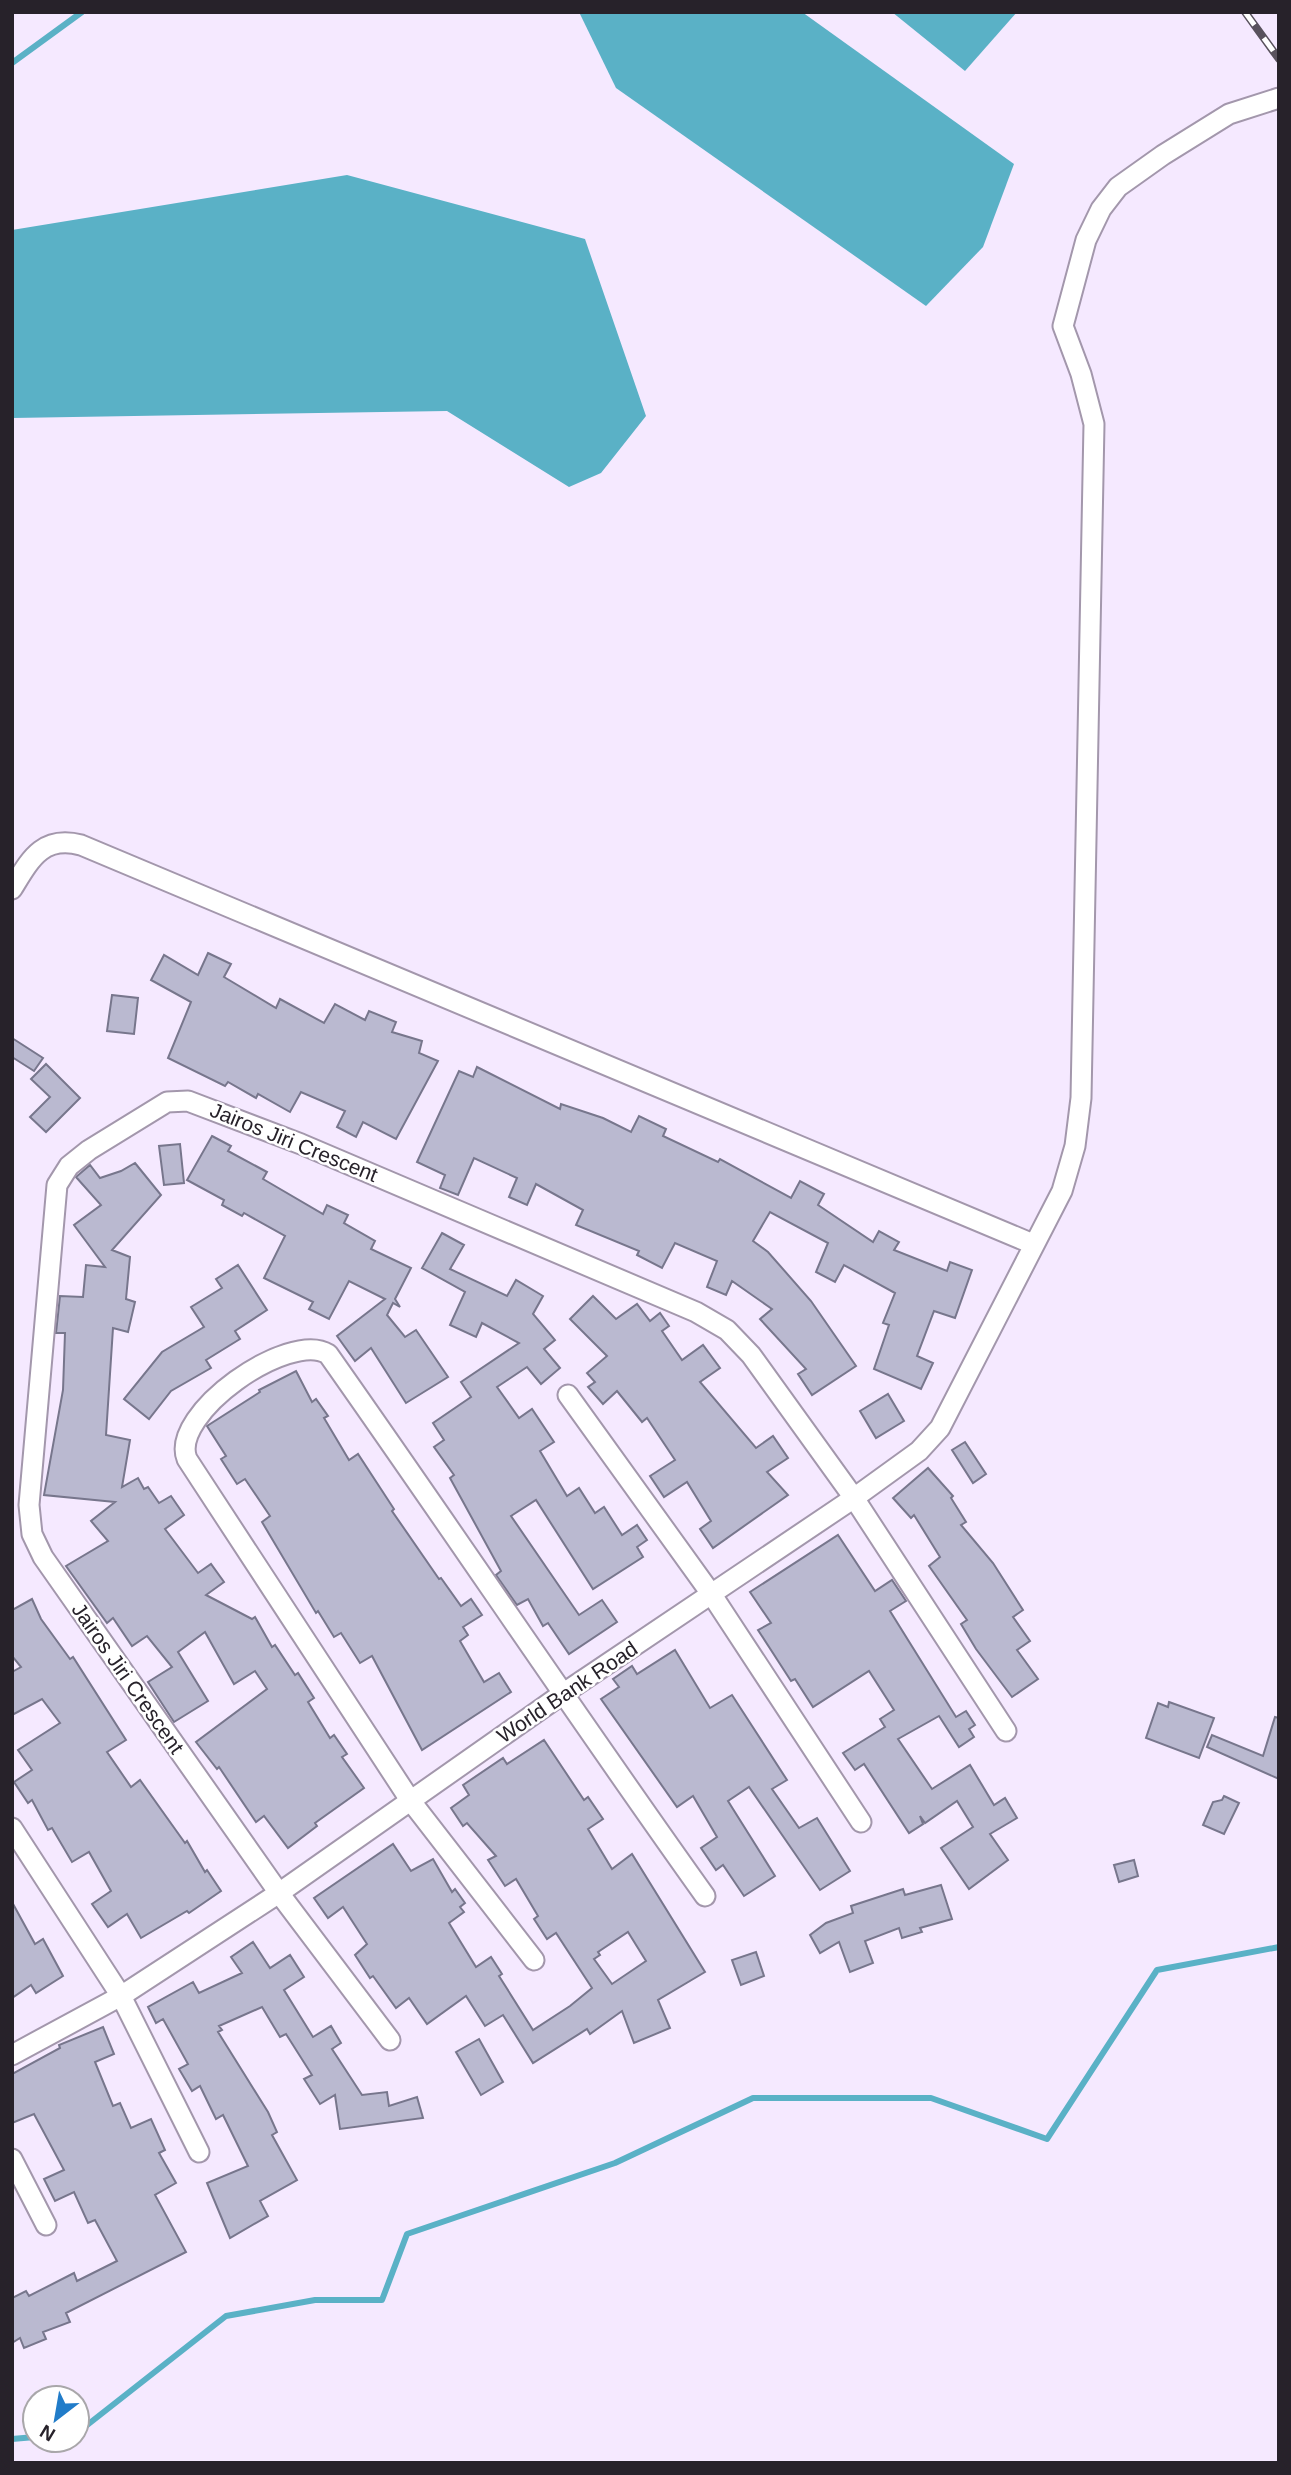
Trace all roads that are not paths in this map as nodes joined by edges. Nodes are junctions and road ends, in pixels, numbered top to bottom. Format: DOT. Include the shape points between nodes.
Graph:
graph roads {
  1 [pos="1279,98"];
  2 [pos="12,889"];
  3 [pos="1033,1244"];
  4 [pos="568,1395"];
  5 [pos="853,1498"];
  6 [pos="712,1595"];
  7 [pos="561,1695"];
  8 [pos="1006,1731"];
  9 [pos="410,1800"];
  10 [pos="861,1822"];
  11 [pos="12,1828"];
  12 [pos="279,1893"];
  13 [pos="705,1896"];
  14 [pos="534,1960"];
  15 [pos="121,1996"];
  16 [pos="390,2040"];
  17 [pos="12,2055"];
  18 [pos="199,2152"];
  19 [pos="12,2159"];
  20 [pos="46,2225"];
  1 -- 3 [label="street, World Bank Road" via="1229,114 1118,187 1086,240 1063,326 1094,424 1081,1098 1075,1146 1062,1191"];
  2 -- 3 [label="street" via="41,850 65,841 81,845"];
  3 -- 5 [label="street, World Bank Road" via="940,1428 919,1451"];
  4 -- 6 [label="street"];
  5 -- 6 [label="street, World Bank Road"];
  5 -- 8 [label="street, Jairos Jiri Crescent"];
  5 -- 12 [label="street, Jairos Jiri Crescent" via="751,1354 727,1330 696,1312 301,1144 188,1101 167,1102 89,1150 69,1166 57,1185 29,1505 32,1534 43,1557"];
  6 -- 7 [label="street, World Bank Road"];
  6 -- 10 [label="street"];
  7 -- 9 [label="street, World Bank Road"];
  7 -- 9 [label="street" via="445,1519 328,1354 312,1349 249,1371 207,1404 184,1450"];
  7 -- 13 [label="street"];
  9 -- 12 [label="street, World Bank Road"];
  9 -- 14 [label="street"];
  11 -- 15 [label="street"];
  12 -- 15 [label="street, World Bank Road"];
  12 -- 16 [label="street, Jairos Jiri Crescent"];
  15 -- 17 [label="street, World Bank Road"];
  15 -- 18 [label="street"];
  19 -- 20 [label="street"];
}
